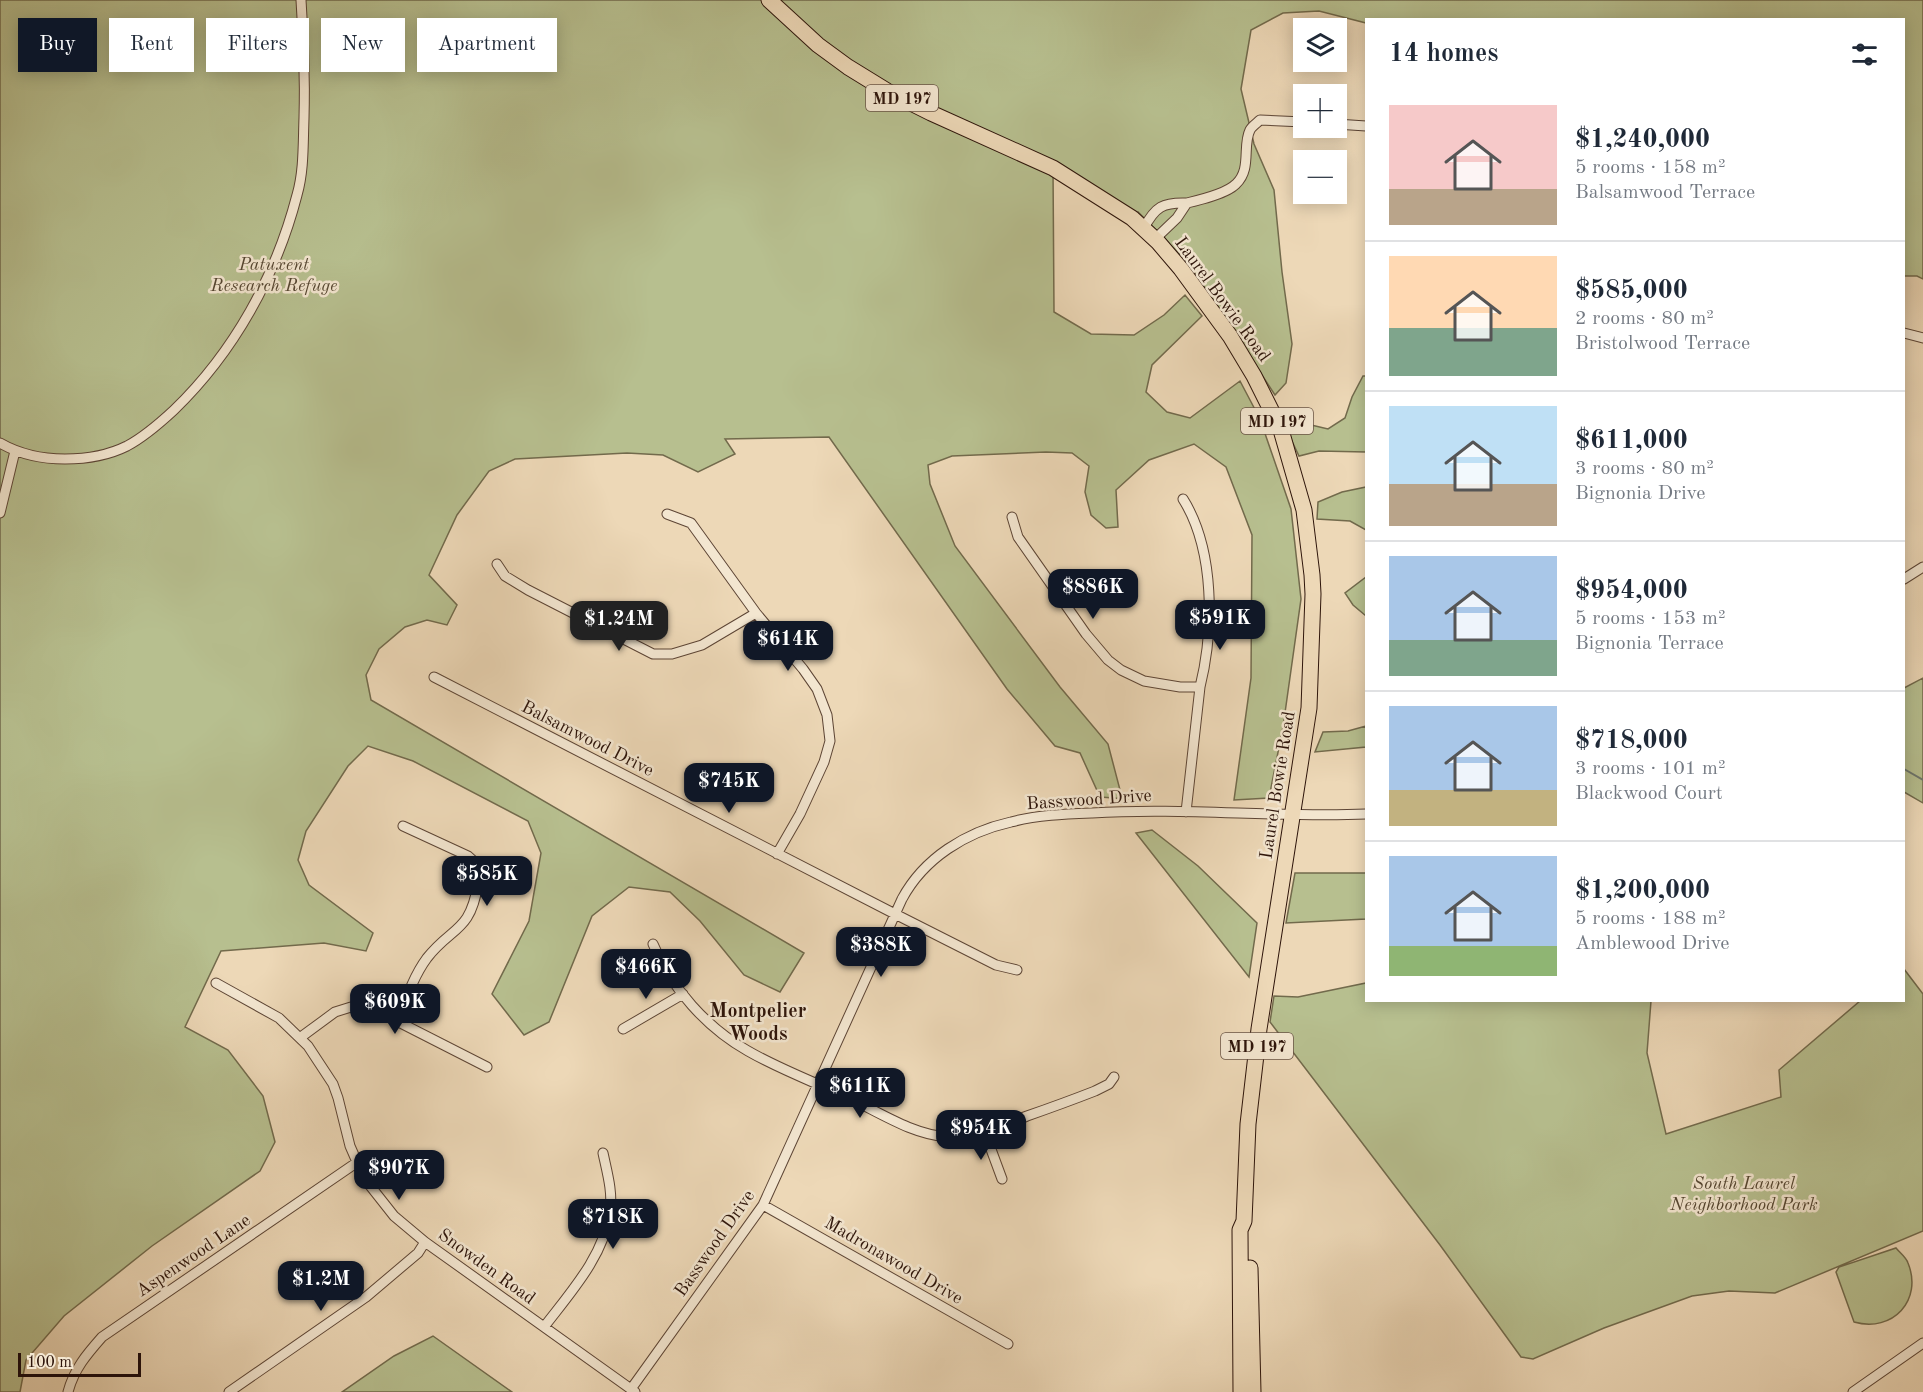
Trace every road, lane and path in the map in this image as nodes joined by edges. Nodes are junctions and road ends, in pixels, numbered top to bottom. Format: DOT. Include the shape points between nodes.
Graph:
graph roads {
  1 [pos="301,0"];
  2 [pos="769,0"];
  3 [pos="1293,122"];
  4 [pos="1347,125"];
  5 [pos="1365,126"];
  6 [pos="1187,204"];
  7 [pos="1144,228"];
  8 [pos="1155,239"];
  9 [pos="1905,333"];
  10 [pos="1923,338"];
  11 [pos="0,443"];
  12 [pos="15,451"];
  13 [pos="1184,499"];
  14 [pos="0,513"];
  15 [pos="668,514"];
  16 [pos="1012,517"];
  17 [pos="496,564"];
  18 [pos="1921,572"];
  19 [pos="1905,579"];
  20 [pos="756,613"];
  21 [pos="434,677"];
  22 [pos="1200,687"];
  23 [pos="1186,812"];
  24 [pos="1365,814"];
  25 [pos="1293,815"];
  26 [pos="403,826"];
  27 [pos="777,854"];
  28 [pos="895,914"];
  29 [pos="653,944"];
  30 [pos="1017,970"];
  31 [pos="216,983"];
  32 [pos="683,994"];
  33 [pos="399,1022"];
  34 [pos="623,1029"];
  35 [pos="301,1037"];
  36 [pos="487,1067"];
  37 [pos="1114,1077"];
  38 [pos="819,1083"];
  39 [pos="985,1133"];
  40 [pos="603,1153"];
  41 [pos="356,1163"];
  42 [pos="1002,1179"];
  43 [pos="763,1205"];
  44 [pos="1244,1221"];
  45 [pos="425,1242"];
  46 [pos="544,1327"];
  47 [pos="1923,1343"];
  48 [pos="1008,1344"];
  49 [pos="633,1390"];
  50 [pos="68,1392"];
  51 [pos="229,1392"];
  52 [pos="1240,1392"];
  53 [pos="1253,1392"];
  54 [pos="1853,1392"];
  1 -- 12 [label="street" via="306,56 303,152 297,194 278,253 246,321 187,397 126,447 76,459 51,459"];
  2 -- 7 [label="main road, Laurel Bowie Road / MD 197" via="818,45 887,91 1053,168"];
  3 -- 6 [label="street" via="1260,120 1249,131 1247,159 1236,185"];
  4 -- 5 [label="street"];
  6 -- 7 [label="street" via="1173,202 1152,212"];
  6 -- 8 [label="street"];
  7 -- 8 [label="main road, Laurel Bowie Road / MD 197"];
  8 -- 25 [label="main road, Laurel Bowie Road / MD 197" via="1201,295 1254,376 1281,430 1304,510 1313,625 1309,708"];
  9 -- 10 [label="street"];
  11 -- 12 [label="street"];
  12 -- 14 [label="street"];
  13 -- 22 [label="street" via="1196,520 1206,564 1209,620"];
  15 -- 20 [label="street" via="691,523"];
  16 -- 22 [label="street" via="1018,537 1108,660 1144,681"];
  17 -- 20 [label="street" via="505,576 653,654 672,654 702,645"];
  18 -- 19 [label="street"];
  20 -- 27 [label="street" via="817,689 830,727 824,762"];
  21 -- 27 [label="street, Balsamwood Drive"];
  22 -- 23 [label="street"];
  23 -- 25 [label="street, Basswood Drive"];
  23 -- 28 [label="street, Basswood Drive" via="1038,816 989,828 951,847 920,872"];
  24 -- 25 [label="street, Basswood Drive"];
  25 -- 44 [label="main road, Laurel Bowie Road / MD 197" via="1255,1058"];
  26 -- 33 [label="street" via="468,856 479,869 469,916 426,960"];
  27 -- 28 [label="street, Balsamwood Drive"];
  28 -- 30 [label="street, Balsamwood Drive" via="996,965"];
  28 -- 38 [label="street, Basswood Drive"];
  29 -- 32 [label="street" via="668,976"];
  31 -- 35 [label="street, Snowden Road" via="279,1018"];
  32 -- 34 [label="street"];
  32 -- 38 [label="street" via="737,1044"];
  33 -- 35 [label="street" via="372,1010 351,1007 328,1015"];
  33 -- 36 [label="street"];
  35 -- 41 [label="street, Snowden Road" via="333,1084"];
  37 -- 39 [label="street" via="1095,1091"];
  38 -- 39 [label="street" via="912,1129 949,1137"];
  38 -- 43 [label="street, Basswood Drive"];
  39 -- 42 [label="street"];
  40 -- 46 [label="street" via="611,1210 608,1225 590,1263"];
  41 -- 45 [label="street, Snowden Road" via="383,1204"];
  41 -- 50 [label="street, Aspenwood Lane" via="102,1337 83,1358"];
  43 -- 48 [label="street, Madronawood Drive"];
  43 -- 49 [label="street, Basswood Drive"];
  44 -- 52 [label="main road, Laurel Bowie Road / MD 197" via="1240,1230"];
  44 -- 53 [label="main road, Laurel Bowie Road / MD 197" via="1249,1230"];
  45 -- 46 [label="street, Snowden Road"];
  45 -- 51 [label="street" via="418,1253 366,1297"];
  46 -- 49 [label="street, Snowden Road"];
  47 -- 54 [label="street"];
}
